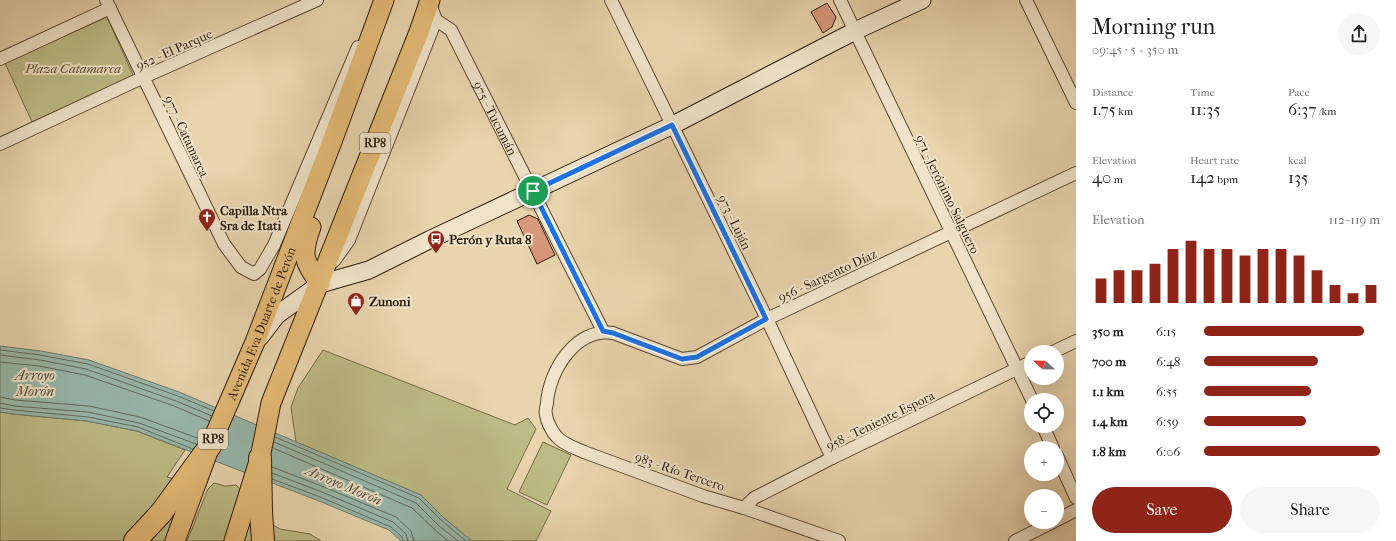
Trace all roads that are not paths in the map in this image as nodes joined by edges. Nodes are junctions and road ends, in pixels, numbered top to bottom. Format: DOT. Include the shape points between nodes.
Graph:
graph roads {
  1 [pos="318,0"];
  2 [pos="384,0"];
  3 [pos="429,0"];
  4 [pos="611,0"];
  5 [pos="840,0"];
  6 [pos="922,0"];
  7 [pos="1026,0"];
  8 [pos="108,4"];
  9 [pos="436,20"];
  10 [pos="855,31"];
  11 [pos="0,59"];
  12 [pos="144,77"];
  13 [pos="1076,103"];
  14 [pos="672,125"];
  15 [pos="333,139"];
  16 [pos="0,144"];
  17 [pos="1076,173"];
  18 [pos="533,191"];
  19 [pos="950,231"];
  20 [pos="254,274"];
  21 [pos="315,277"];
  22 [pos="766,319"];
  23 [pos="603,331"];
  24 [pos="1076,341"];
  25 [pos="255,342"];
  26 [pos="1064,347"];
  27 [pos="1024,366"];
  28 [pos="1017,369"];
  29 [pos="1029,393"];
  30 [pos="210,446"];
  31 [pos="260,458"];
  32 [pos="832,458"];
  33 [pos="1064,471"];
  34 [pos="190,485"];
  35 [pos="1076,498"];
  36 [pos="744,508"];
  37 [pos="252,510"];
  38 [pos="1076,510"];
  39 [pos="1064,516"];
  40 [pos="1039,529"];
  41 [pos="135,541"];
  42 [pos="175,541"];
  43 [pos="234,541"];
  44 [pos="263,541"];
  45 [pos="839,541"];
  46 [pos="1015,541"];
  1 -- 12 [label="street, 952 - El Parque"];
  2 -- 15 [label="main road, Avenida Eva Duarte de Perón / RP8"];
  2 -- 20 [label="street, Avenida Eva Duarte de Perón" via="366,26 274,245 260,269"];
  3 -- 9 [label="street"];
  3 -- 21 [label="main road, RP8" via="419,32"];
  4 -- 14 [label="street, 973 - Luján"];
  5 -- 10 [label="street, 971 - Jerónimo Salguero"];
  6 -- 10 [label="main road"];
  7 -- 13 [label="street"];
  8 -- 11 [label="street"];
  8 -- 12 [label="street, 977 - Catamarca"];
  9 -- 18 [label="street, 975 - Tucumán" via="451,30"];
  9 -- 21 [label="street" via="349,240"];
  10 -- 14 [label="main road"];
  10 -- 19 [label="street, 971 - Jerónimo Salguero"];
  12 -- 16 [label="street, 952 - El Parque"];
  12 -- 20 [label="street, 977 - Catamarca" via="224,244 241,267"];
  14 -- 18 [label="main road"];
  14 -- 22 [label="street, 973 - Luján"];
  15 -- 21 [label="main road" via="326,188 304,253"];
  15 -- 25 [label="main road, Avenida Eva Duarte de Perón / RP8"];
  17 -- 19 [label="street, 956 - Sargento Díaz"];
  18 -- 21 [label="main road" via="369,270"];
  18 -- 23 [label="street, 975 - Tucumán"];
  19 -- 22 [label="street, 956 - Sargento Díaz"];
  19 -- 28 [label="street, 971 - Jerónimo Salguero"];
  21 -- 25 [label="main road"];
  21 -- 31 [label="main road, RP8" via="272,403"];
  22 -- 23 [label="street, 956 - Sargento Díaz" via="689,359 682,359"];
  22 -- 32 [label="street, 973 - Luján"];
  23 -- 36 [label="street, 983 - Río Tercero" via="577,344 565,354 556,369 547,394 546,415 557,437 567,444 703,496"];
  24 -- 26 [label="street"];
  25 -- 30 [label="main road, Avenida Eva Duarte de Perón / RP8"];
  27 -- 28 [label="street, 958 - Teniente Espora"];
  28 -- 29 [label="street, 971 - Jerónimo Salguero"];
  28 -- 32 [label="street, 958 - Teniente Espora"];
  30 -- 34 [label="highway"];
  31 -- 37 [label="highway"];
  32 -- 36 [label="street, 958 - Teniente Espora" via="754,498"];
  33 -- 35 [label="street"];
  34 -- 41 [label="highway"];
  34 -- 42 [label="main road"];
  36 -- 45 [label="street, 983 - Río Tercero"];
  37 -- 43 [label="main road"];
  37 -- 44 [label="highway"];
  38 -- 39 [label="street"];
  40 -- 46 [label="street"];
}
